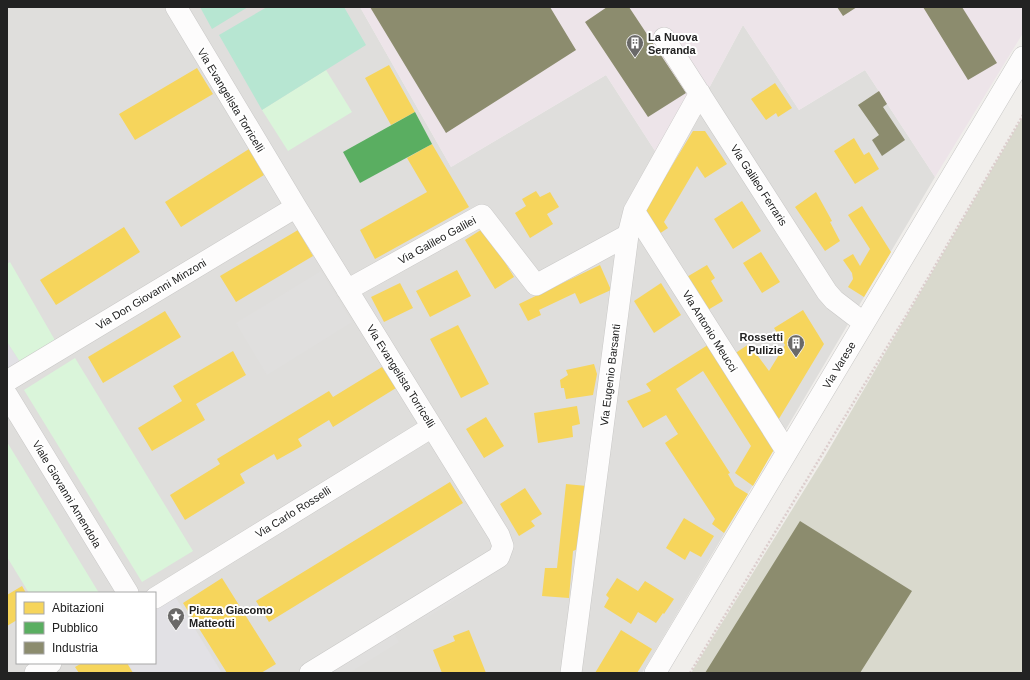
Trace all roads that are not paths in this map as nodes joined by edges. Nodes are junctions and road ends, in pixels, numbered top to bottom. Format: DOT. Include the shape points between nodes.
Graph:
graph roads {
  1 [pos="176,7"];
  2 [pos="664,38"];
  3 [pos="1023,57"];
  4 [pos="1023,82"];
  5 [pos="700,93"];
  6 [pos="296,207"];
  7 [pos="634,211"];
  8 [pos="628,235"];
  9 [pos="347,290"];
  10 [pos="864,322"];
  11 [pos="7,381"];
  12 [pos="7,395"];
  13 [pos="432,427"];
  14 [pos="787,452"];
  15 [pos="127,592"];
  16 [pos="156,597"];
  17 [pos="49,664"];
  18 [pos="35,673"];
  19 [pos="310,673"];
  20 [pos="571,673"];
  21 [pos="655,673"];
  22 [pos="669,673"];
  1 -- 6 [label="street, Via Evangelista Torricelli"];
  2 -- 5 [label="street, Via Galileo Ferraris"];
  3 -- 10 [label="street, Via Varese"];
  4 -- 22 [label="street, Via Varese"];
  5 -- 7 [label="street, Via Eugenio Barsanti"];
  5 -- 10 [label="street, Via Galileo Ferraris" via="828,292 834,300"];
  6 -- 9 [label="street, Via Evangelista Torricelli"];
  6 -- 11 [label="street, Via Don Giovanni Minzoni"];
  7 -- 8 [label="street, Via Eugenio Barsanti"];
  7 -- 14 [label="street, Via Antonio Meucci"];
  8 -- 9 [label="street, Via Galileo Galilei" via="536,286 482,214"];
  8 -- 20 [label="street, Via Eugenio Barsanti"];
  9 -- 13 [label="street, Via Evangelista Torricelli"];
  10 -- 14 [label="street, Via Varese"];
  12 -- 15 [label="street, Viale Giovanni Amendola"];
  13 -- 16 [label="street, Via Carlo Rosselli"];
  13 -- 19 [label="street, Via Evangelista Torricelli" via="499,535 503,546 499,557"];
  14 -- 21 [label="street, Via Varese"];
  17 -- 18 [label="street"];
}
